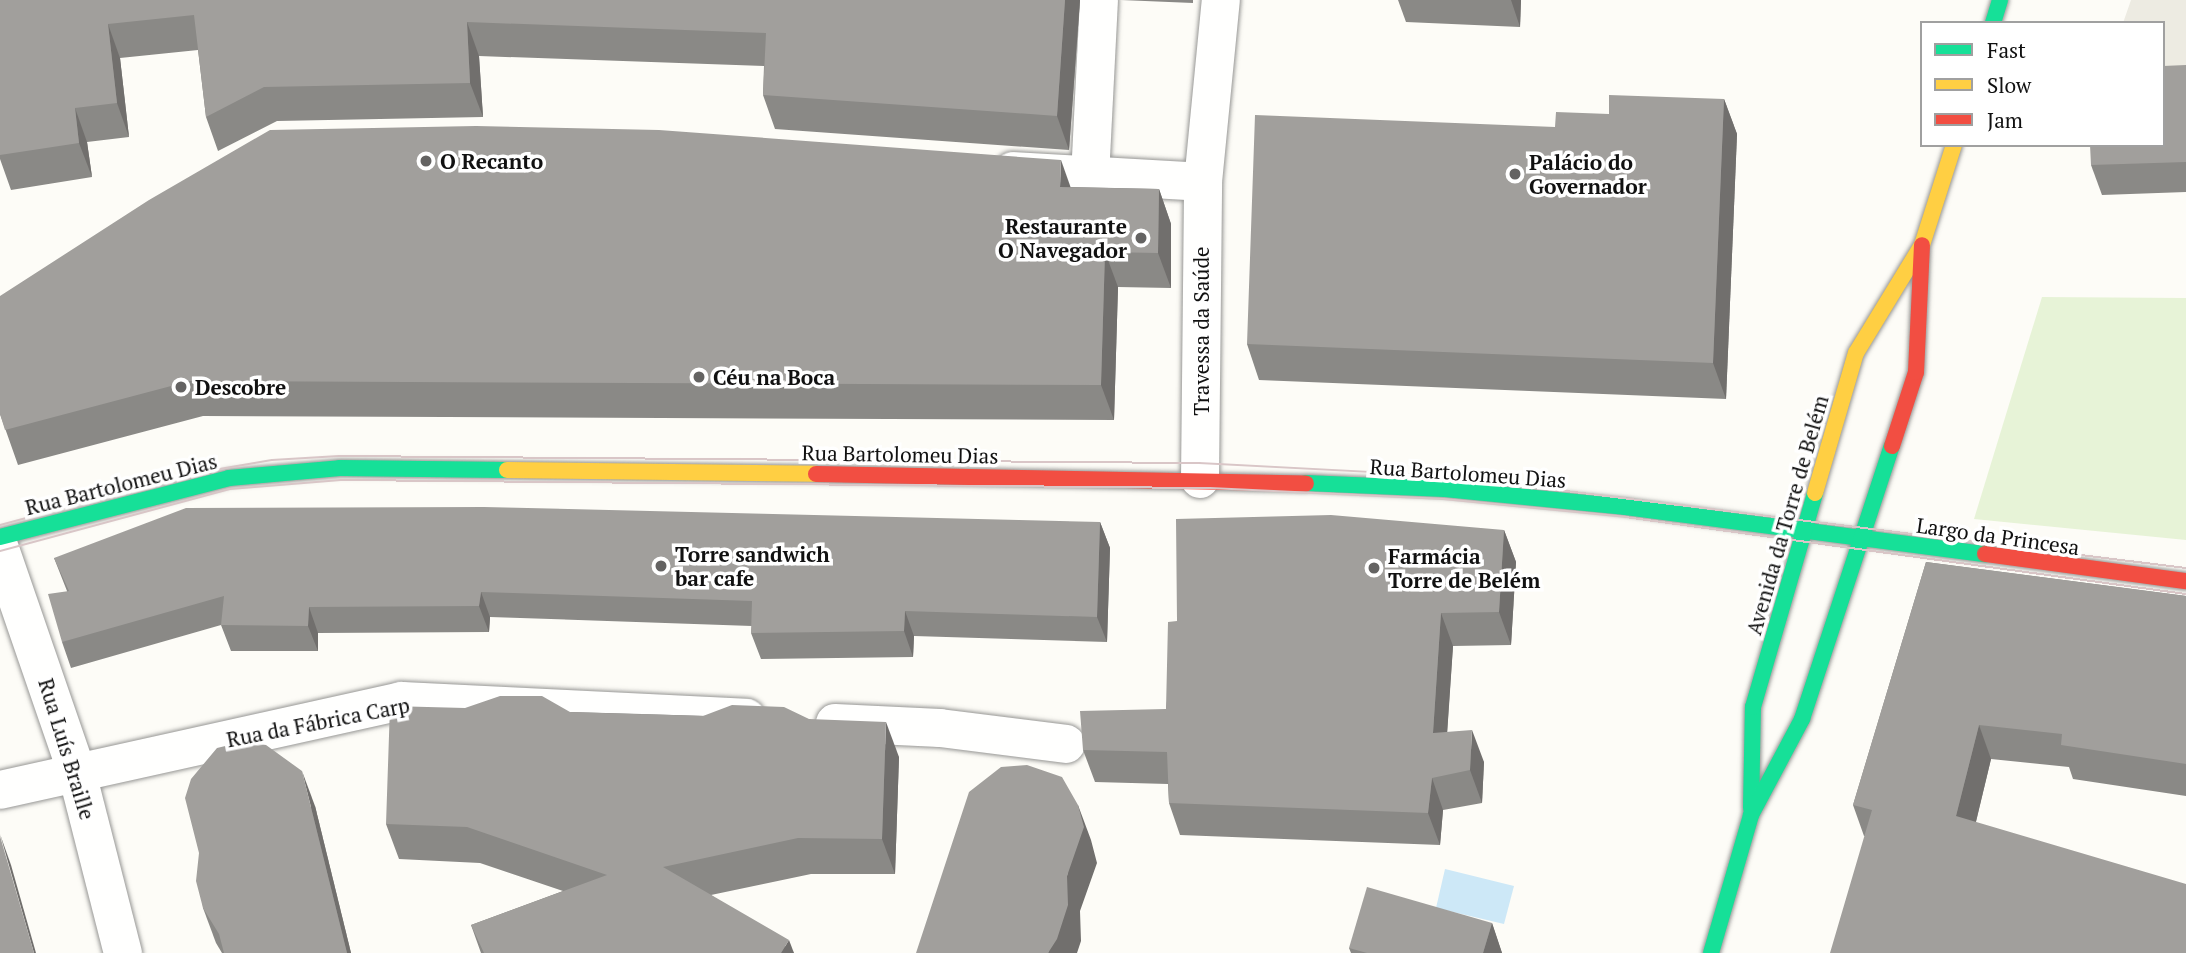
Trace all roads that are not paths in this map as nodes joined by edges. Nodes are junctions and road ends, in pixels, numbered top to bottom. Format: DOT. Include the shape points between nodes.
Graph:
graph roads {
  1 [pos="1099,0"];
  2 [pos="1221,0"];
  3 [pos="2000,0"];
  4 [pos="1994,21"];
  5 [pos="1953,147"];
  6 [pos="983,168"];
  7 [pos="1090,177"];
  8 [pos="1203,182"];
  9 [pos="1922,245"];
  10 [pos="1200,479"];
  11 [pos="1805,530"];
  12 [pos="0,537"];
  13 [pos="1859,538"];
  14 [pos="0,549"];
  15 [pos="2186,581"];
  16 [pos="1066,744"];
  17 [pos="77,773"];
  18 [pos="0,790"];
  19 [pos="1751,815"];
  20 [pos="122,953"];
  21 [pos="1711,953"];
  1 -- 7 [label="street"];
  2 -- 8 [label="street, Travessa da Saúde"];
  3 -- 4 [label="street"];
  5 -- 9 [label="street, Avenida da Torre de Belém"];
  6 -- 7 [label="street"];
  7 -- 8 [label="street"];
  8 -- 10 [label="street, Travessa da Saúde"];
  9 -- 11 [label="street, Avenida da Torre de Belém" via="1856,353"];
  9 -- 13 [label="street, Avenida da Torre de Belém" via="1916,372"];
  10 -- 11 [label="street, Rua Bartolomeu Dias" via="1445,489"];
  10 -- 12 [label="street, Rua Bartolomeu Dias" via="340,468 240,476 169,490"];
  11 -- 13 [label="street, Largo da Princesa"];
  11 -- 19 [label="street, Avenida da Torre de Belém" via="1753,707"];
  13 -- 15 [label="street, Largo da Princesa"];
  13 -- 19 [label="street, Avenida da Torre de Belém" via="1802,719"];
  14 -- 17 [label="street, Rua Luís Braille"];
  16 -- 17 [label="street, Rua da Fábrica Carp" via="940,728 401,701"];
  17 -- 18 [label="street, Rua da Fábrica Carp"];
  17 -- 20 [label="street, Rua Luís Braille"];
  19 -- 21 [label="street, Avenida da Torre de Belém"];
}
